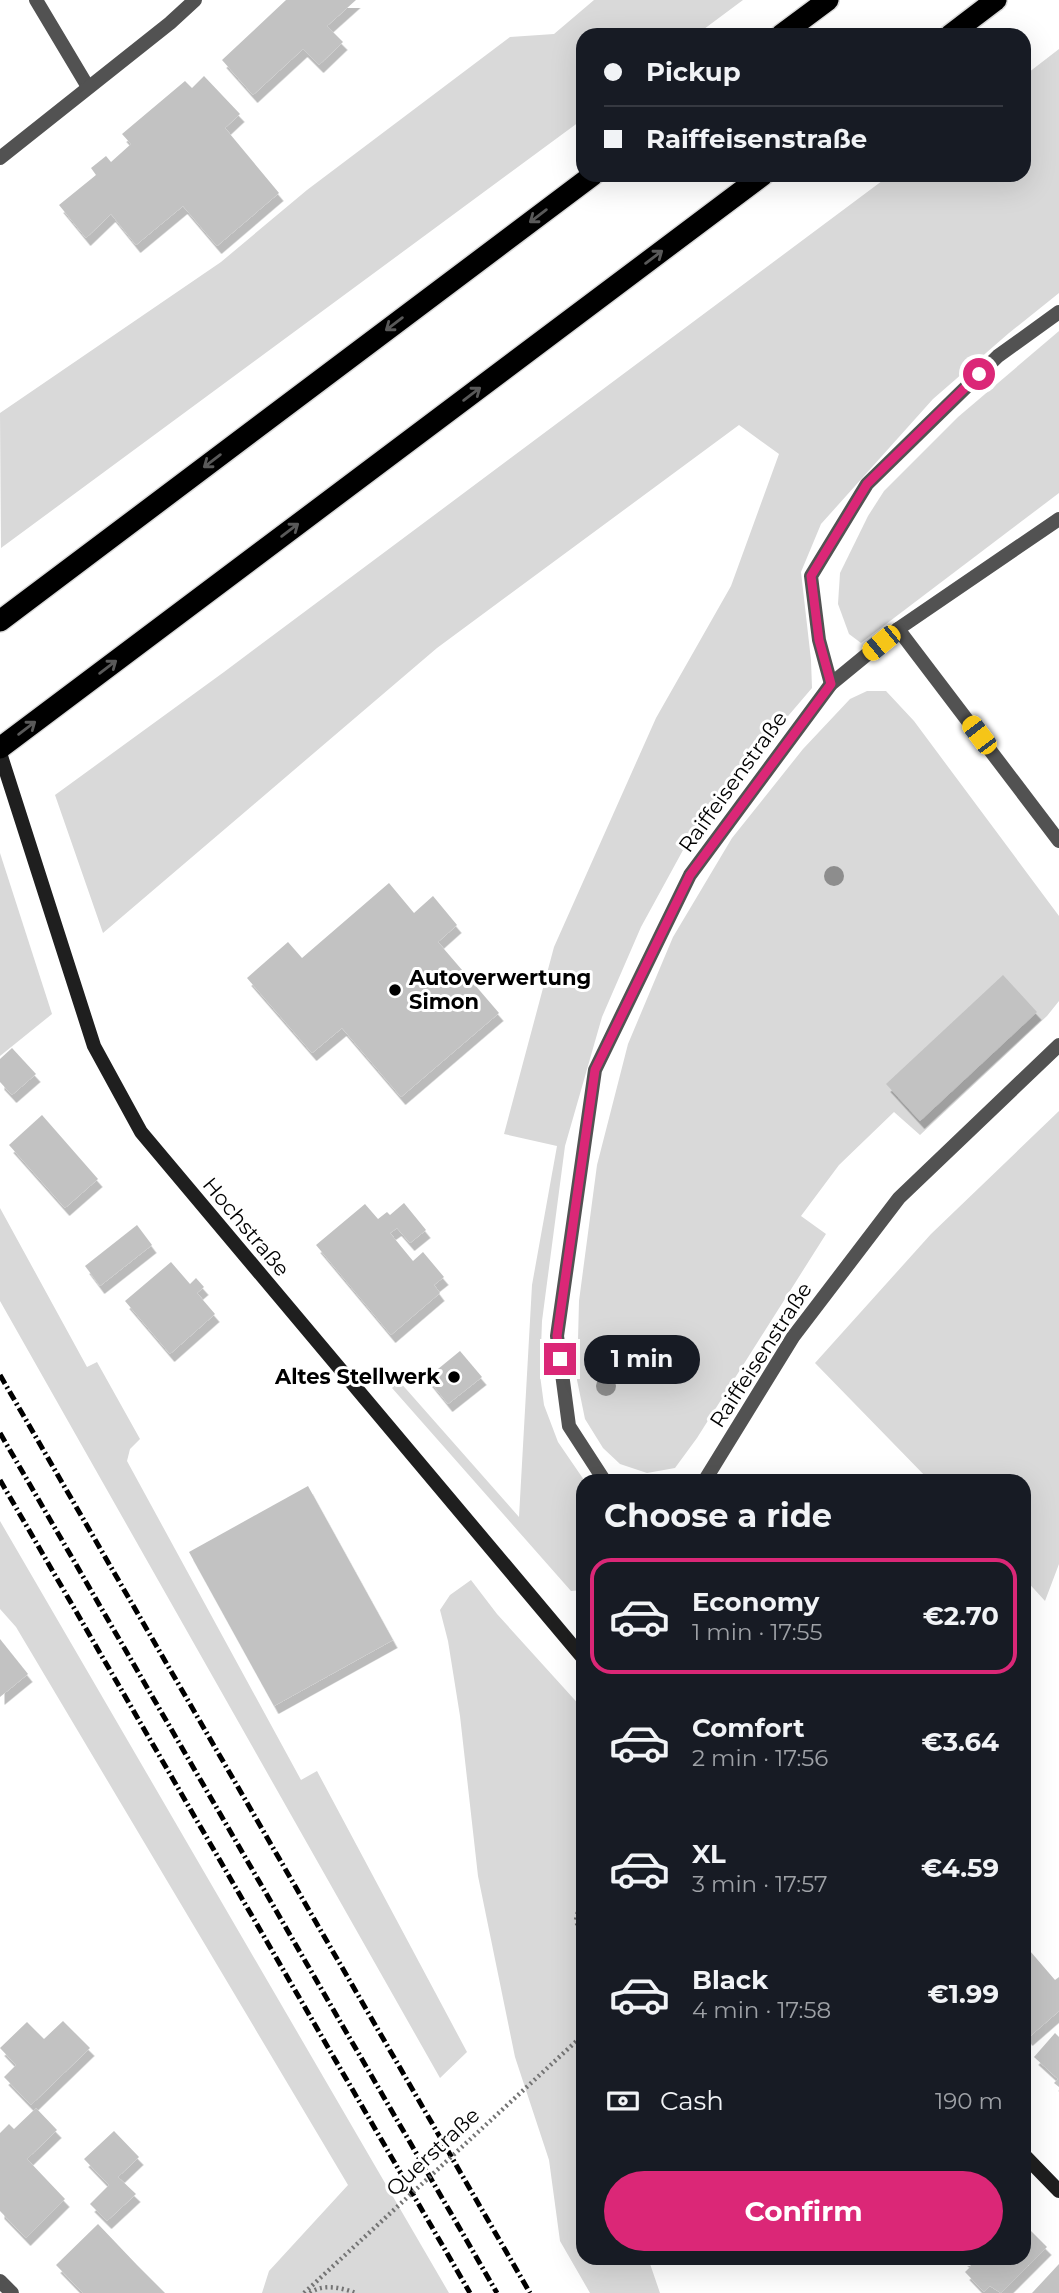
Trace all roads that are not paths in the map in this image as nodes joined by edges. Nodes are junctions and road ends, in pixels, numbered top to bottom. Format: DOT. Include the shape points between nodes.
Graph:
graph roads {
  1 [pos="36,0"];
  2 [pos="194,0"];
  3 [pos="828,0"];
  4 [pos="996,0"];
  5 [pos="790,28"];
  6 [pos="959,28"];
  7 [pos="88,87"];
  8 [pos="0,158"];
  9 [pos="584,182"];
  10 [pos="754,182"];
  11 [pos="1059,312"];
  12 [pos="1059,519"];
  13 [pos="0,621"];
  14 [pos="898,629"];
  15 [pos="831,684"];
  16 [pos="0,751"];
  17 [pos="1059,841"];
  18 [pos="1059,1045"];
  19 [pos="600,1474"];
  20 [pos="709,1474"];
  21 [pos="576,1650"];
  22 [pos="1031,2162"];
  23 [pos="1059,2191"];
  24 [pos="0,2281"];
  25 [pos="12,2293"];
  1 -- 7 [label="street"];
  2 -- 7 [label="street"];
  3 -- 5 [label="highway"];
  4 -- 6 [label="highway"];
  7 -- 8 [label="street"];
  9 -- 13 [label="highway, one-way"];
  16 -- 10 [label="highway, one-way"];
  11 -- 15 [label="street" via="998,356 867,484 811,576 819,640"];
  12 -- 14 [label="street, Raiffeisenstraße"];
  14 -- 15 [label="street, Raiffeisenstraße"];
  14 -- 17 [label="street"];
  15 -- 19 [label="street, Raiffeisenstraße" via="690,875 595,1070 557,1336 569,1426"];
  16 -- 21 [label="street, Hochstraße" via="94,1046 141,1132"];
  18 -- 20 [label="street, Raiffeisenstraße" via="900,1198 793,1337"];
  22 -- 23 [label="street"];
  24 -- 25 [label="street"];
}
